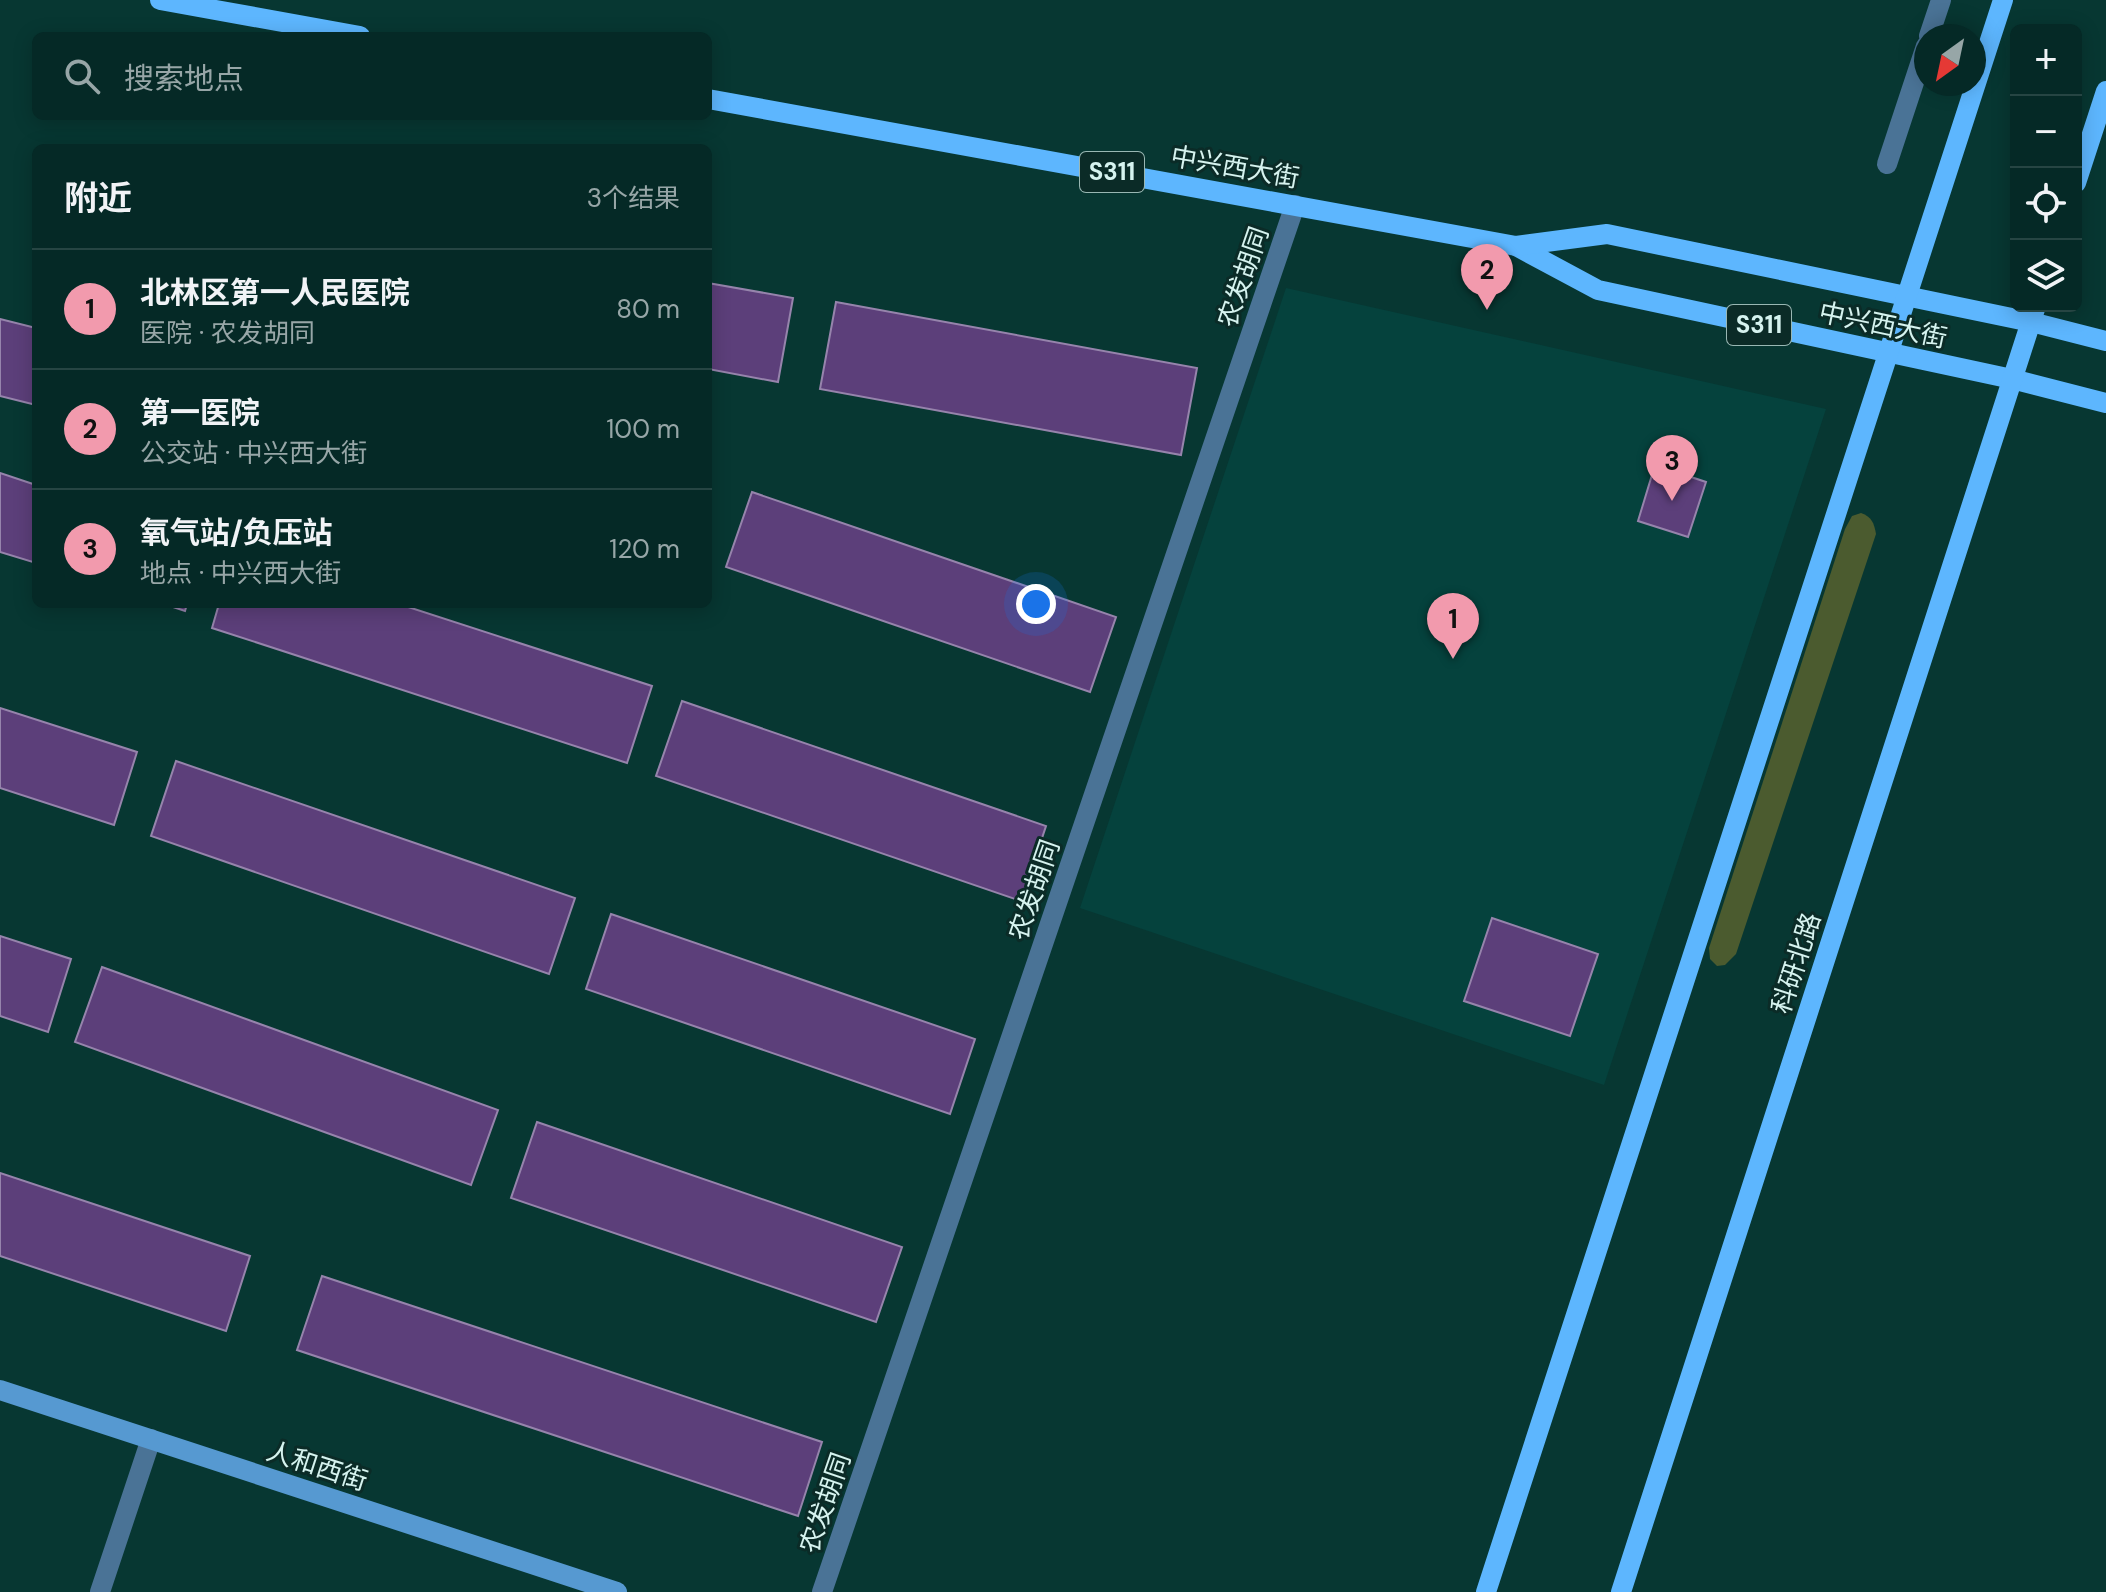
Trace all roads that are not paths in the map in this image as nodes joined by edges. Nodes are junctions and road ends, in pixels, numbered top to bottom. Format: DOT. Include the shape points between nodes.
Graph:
graph roads {
  1 [pos="160,0"];
  2 [pos="1941,0"];
  3 [pos="2003,0"];
  4 [pos="1933,24"];
  5 [pos="338,32"];
  6 [pos="1914,82"];
  7 [pos="2106,91"];
  8 [pos="712,100"];
  9 [pos="1887,164"];
  10 [pos="2081,168"];
  11 [pos="1295,205"];
  12 [pos="1516,246"];
  13 [pos="1906,296"];
  14 [pos="2033,314"];
  15 [pos="2106,341"];
  16 [pos="1888,352"];
  17 [pos="2012,379"];
  18 [pos="2106,403"];
  19 [pos="0,1390"];
  20 [pos="151,1439"];
  21 [pos="1621,1590"];
  22 [pos="100,1592"];
  23 [pos="617,1592"];
  24 [pos="822,1592"];
  25 [pos="1486,1592"];
  1 -- 5 [label="main road"];
  2 -- 4 [label="street"];
  3 -- 13 [label="main road"];
  6 -- 9 [label="street"];
  7 -- 10 [label="main road"];
  8 -- 11 [label="main road, 中兴西大街 / S311"];
  11 -- 12 [label="main road, 中兴西大街 / S311"];
  11 -- 24 [label="street, 农发胡同"];
  12 -- 13 [label="main road, 中兴西大街" via="1607,234"];
  12 -- 16 [label="main road, 中兴西大街 / S311" via="1598,290"];
  13 -- 14 [label="main road, 中兴西大街"];
  13 -- 16 [label="main road"];
  14 -- 15 [label="main road, 中兴西大街"];
  14 -- 17 [label="main road, 科研北路"];
  16 -- 17 [label="main road, 中兴西大街 / S311"];
  16 -- 25 [label="main road"];
  17 -- 18 [label="main road, 中兴西大街"];
  17 -- 21 [label="main road, 科研北路"];
  19 -- 20 [label="main road, 人和西街"];
  20 -- 22 [label="street"];
  20 -- 23 [label="main road, 人和西街"];
}
